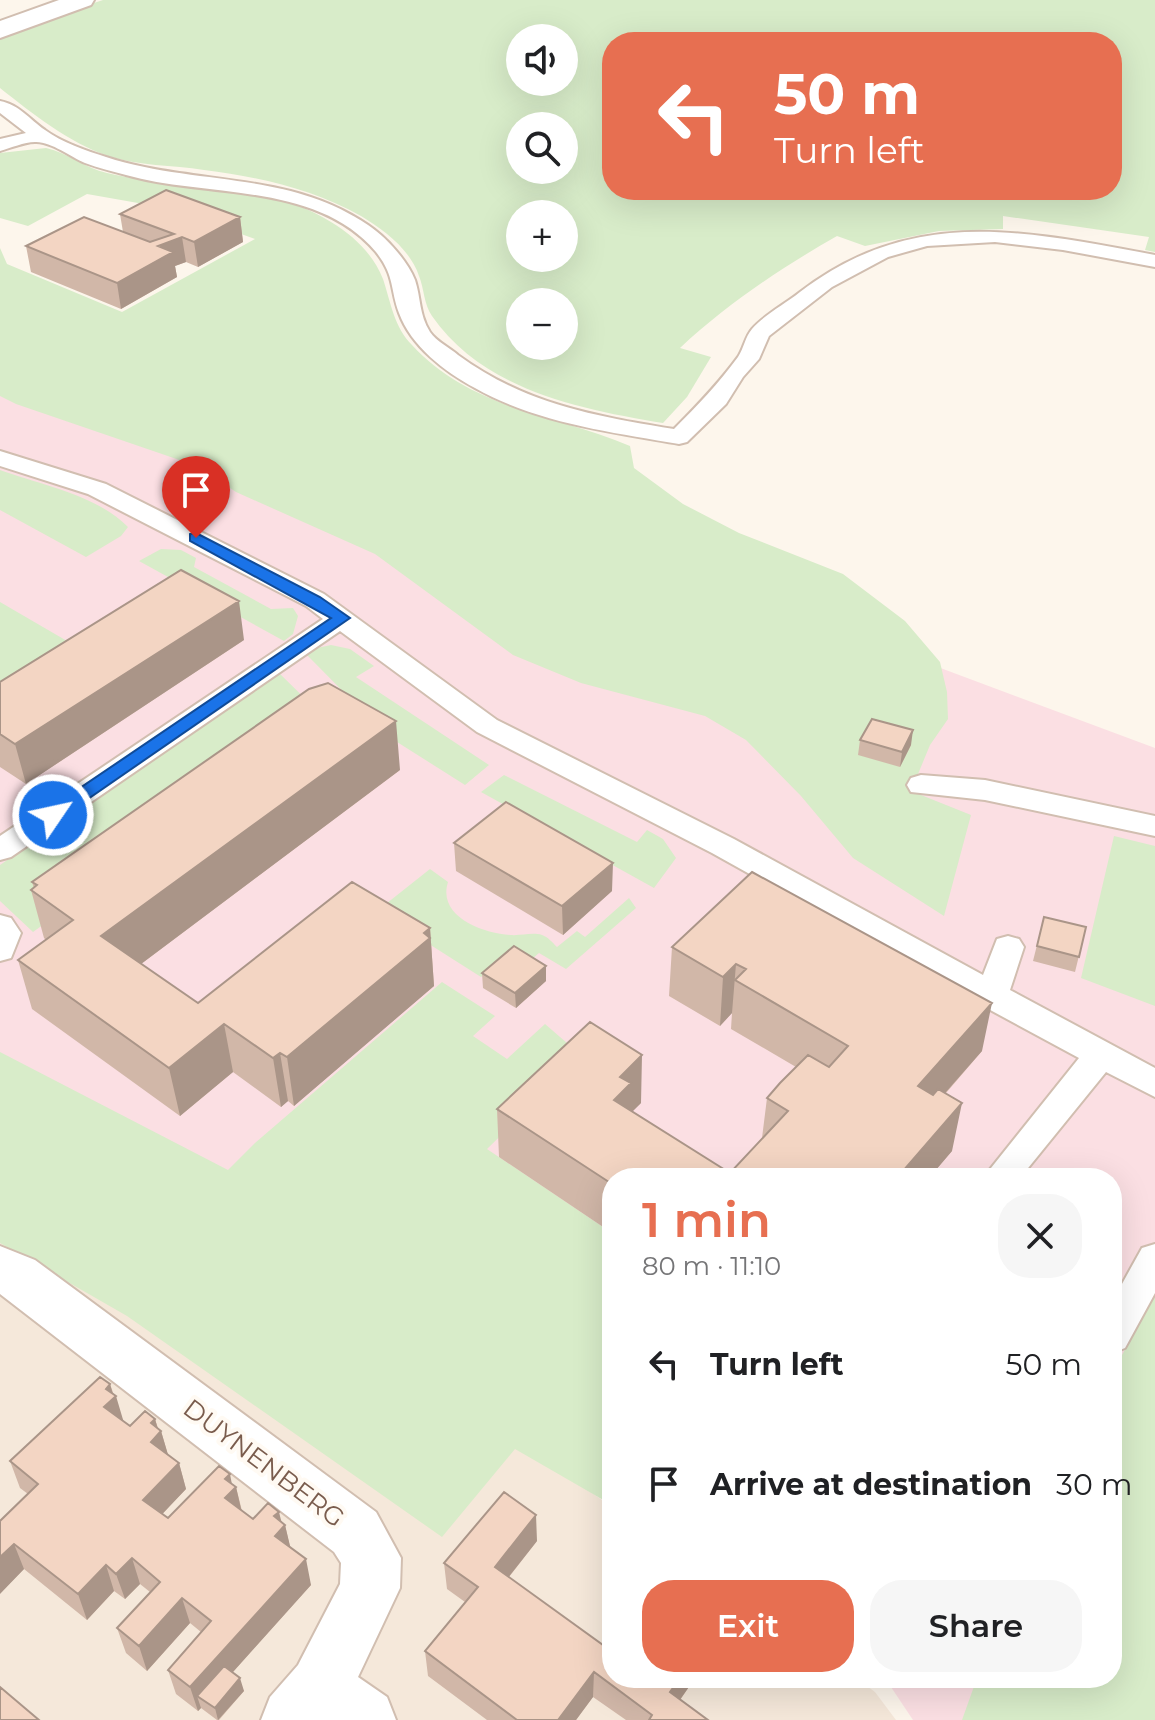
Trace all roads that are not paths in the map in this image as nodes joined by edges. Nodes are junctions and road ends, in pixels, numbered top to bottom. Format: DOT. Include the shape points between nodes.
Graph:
graph roads {
  1 [pos="70,0"];
  2 [pos="82,0"];
  3 [pos="0,18"];
  4 [pos="0,30"];
  5 [pos="0,106"];
  6 [pos="39,135"];
  7 [pos="0,145"];
  8 [pos="1155,261"];
  9 [pos="0,458"];
  10 [pos="342,618"];
  11 [pos="921,785"];
  12 [pos="1155,826"];
  13 [pos="0,850"];
  14 [pos="0,926"];
  15 [pos="1008,947"];
  16 [pos="0,950"];
  17 [pos="992,997"];
  18 [pos="1100,1056"];
  19 [pos="1155,1084"];
  20 [pos="1008,1168"];
  21 [pos="1155,1259"];
  22 [pos="0,1268"];
  23 [pos="1122,1319"];
  24 [pos="326,1709"];
  1 -- 3 [label="street"];
  2 -- 4 [label="street"];
  5 -- 6 [label="lane"];
  6 -- 7 [label="lane"];
  6 -- 8 [label="lane" via="135,172 289,194 332,212 383,248 404,280 409,311 422,338 482,383 537,407 679,437 718,399 760,333 825,283 881,253 926,240 995,236"];
  9 -- 10 [label="lane" via="97,489"];
  10 -- 13 [label="lane"];
  10 -- 17 [label="lane" via="487,726 723,846"];
  11 -- 12 [label="lane" via="985,790"];
  14 -- 16 [label="lane" via="5,933"];
  15 -- 17 [label="lane"];
  17 -- 18 [label="lane"];
  18 -- 19 [label="lane"];
  18 -- 20 [label="lane"];
  21 -- 23 [label="lane"];
  22 -- 24 [label="street, DUYNENBERG" via="355,1532 371,1558 370,1588"];
}
